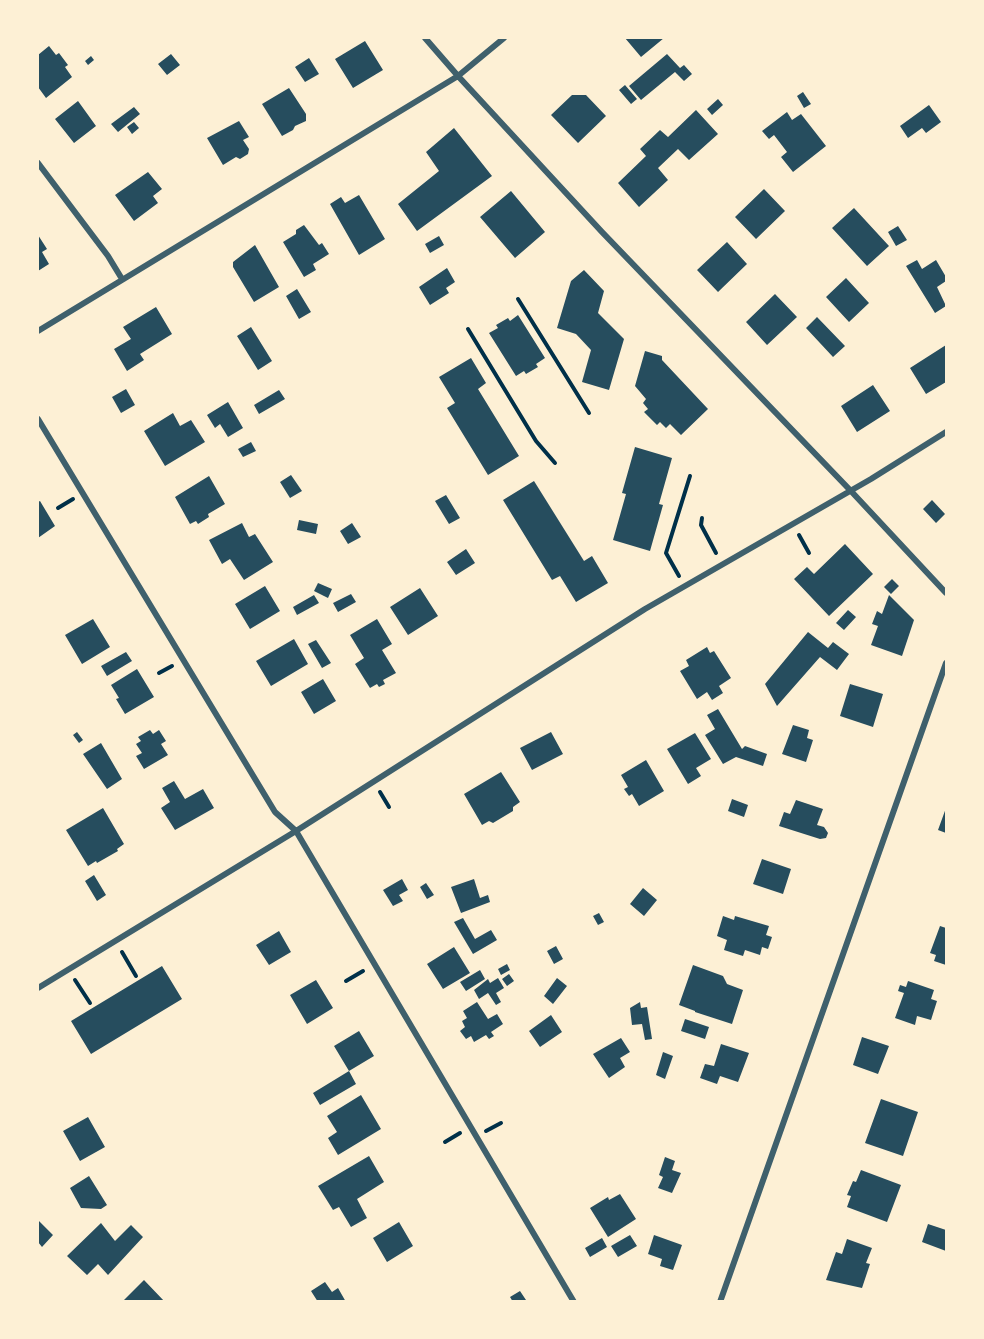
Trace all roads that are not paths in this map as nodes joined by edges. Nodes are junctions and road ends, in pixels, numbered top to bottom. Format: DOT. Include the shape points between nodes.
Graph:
graph roads {
  1 [pos="425,38"];
  2 [pos="504,38"];
  3 [pos="458,76"];
  4 [pos="38,164"];
  5 [pos="122,279"];
  6 [pos="38,331"];
  7 [pos="38,419"];
  8 [pos="946,432"];
  9 [pos="850,490"];
  10 [pos="946,593"];
  11 [pos="946,663"];
  12 [pos="296,831"];
  13 [pos="38,988"];
  14 [pos="574,1302"];
  15 [pos="720,1302"];
  1 -- 3 [label="street"];
  2 -- 3 [label="street"];
  3 -- 5 [label="street"];
  3 -- 9 [label="street"];
  4 -- 5 [label="street"];
  5 -- 6 [label="street"];
  7 -- 12 [label="street" via="275,812"];
  8 -- 9 [label="street"];
  9 -- 10 [label="street"];
  9 -- 12 [label="street" via="645,609"];
  11 -- 15 [label="street"];
  12 -- 13 [label="street"];
  12 -- 14 [label="street"];
}
